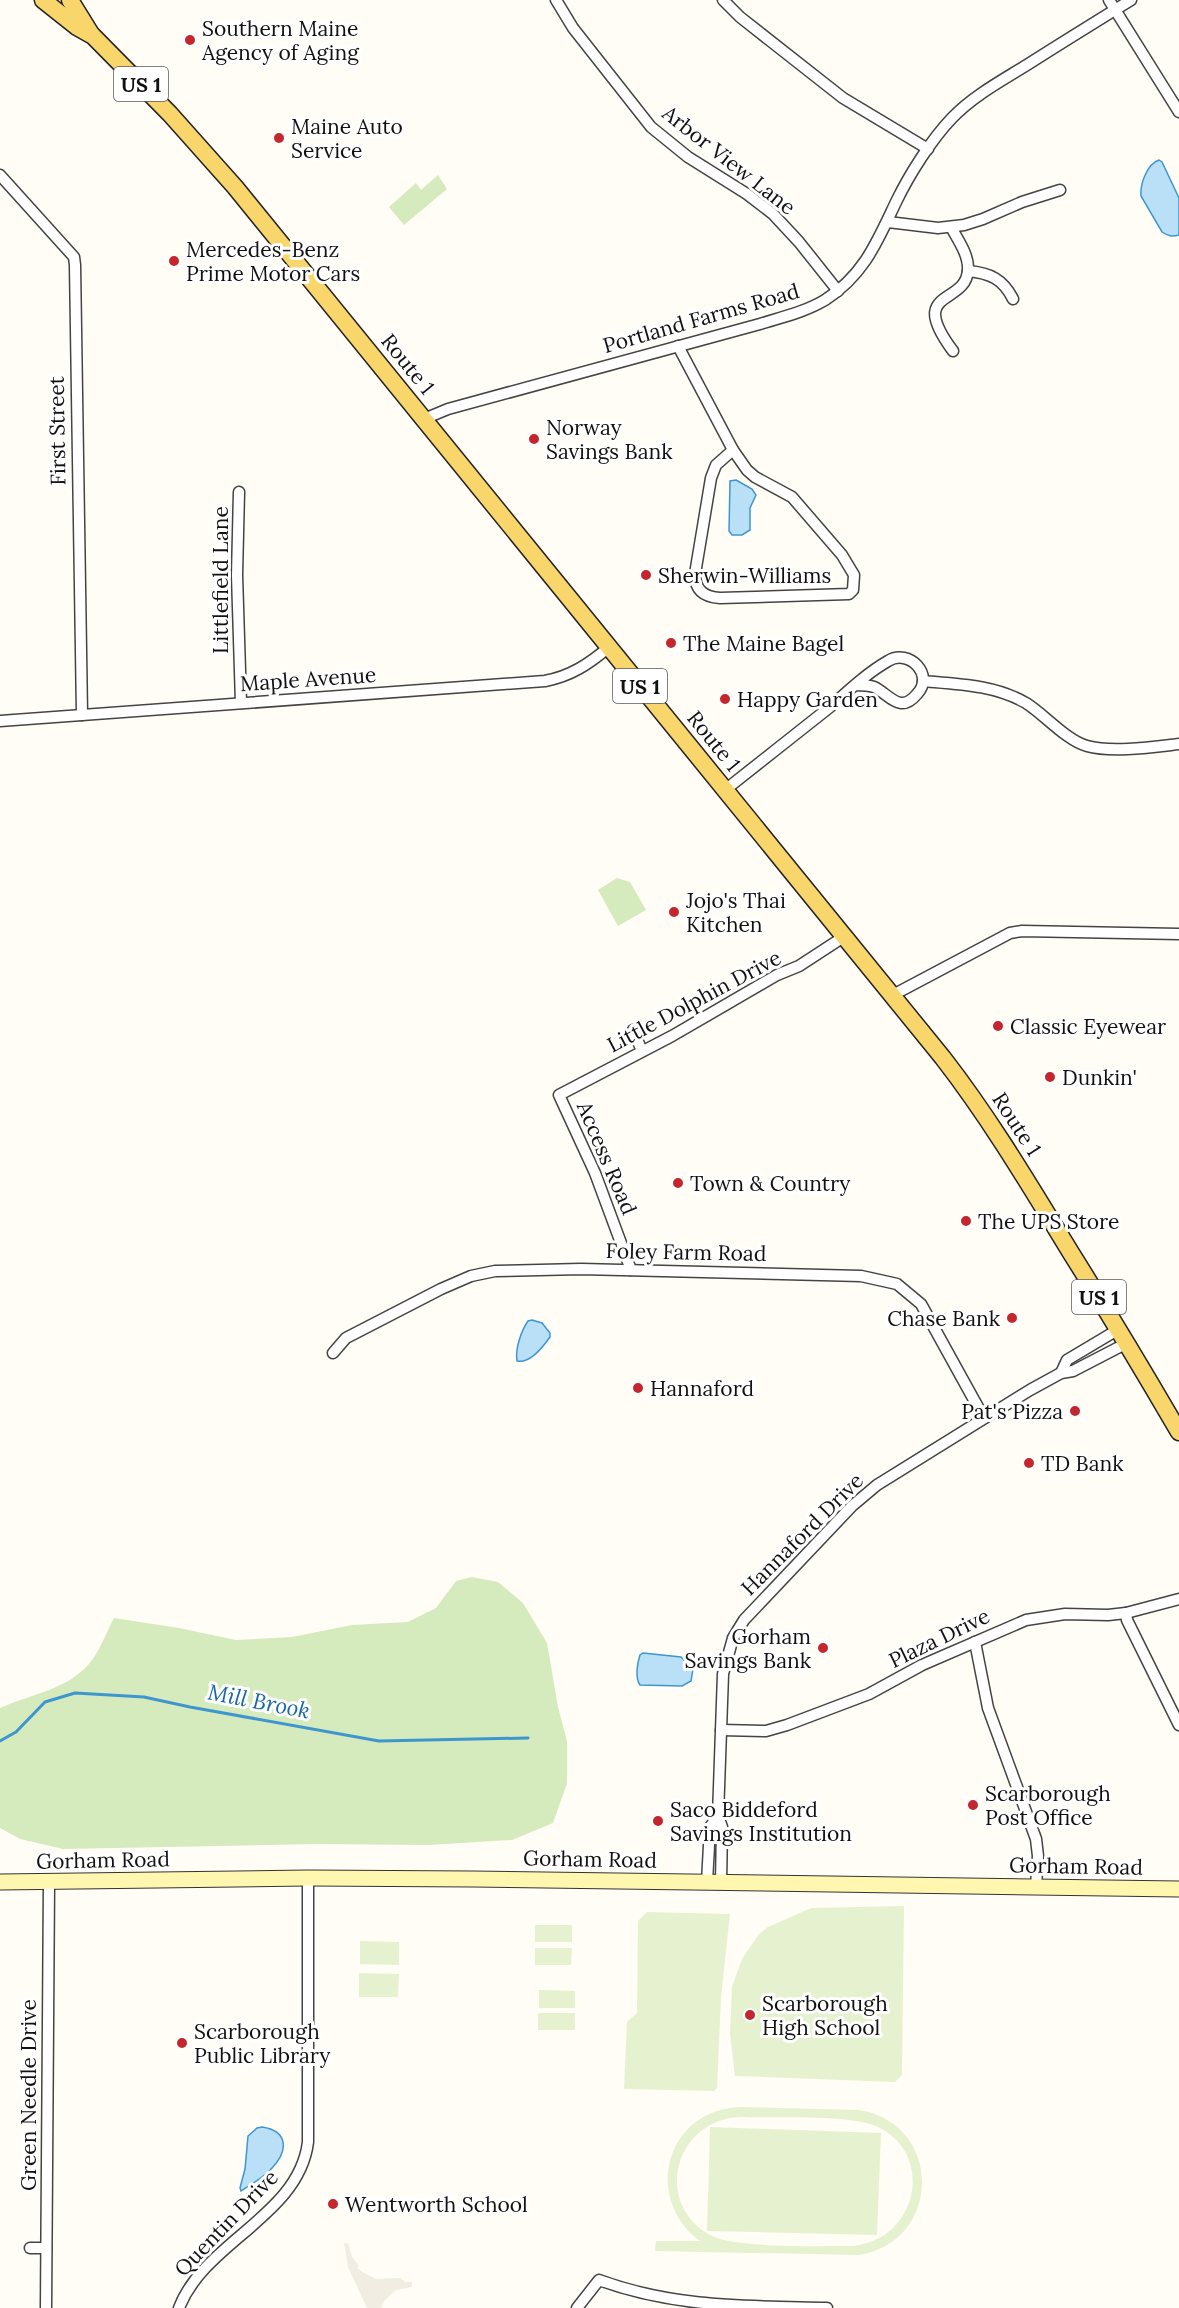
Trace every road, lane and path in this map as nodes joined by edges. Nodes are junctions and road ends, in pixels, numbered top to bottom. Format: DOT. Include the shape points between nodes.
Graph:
graph roads {
  1 [pos="44,0"];
  2 [pos="70,0"];
  3 [pos="556,0"];
  4 [pos="1131,0"];
  5 [pos="726,1"];
  6 [pos="1112,5"];
  7 [pos="92,35"];
  8 [pos="1179,112"];
  9 [pos="928,149"];
  10 [pos="0,175"];
  11 [pos="1060,190"];
  12 [pos="888,222"];
  13 [pos="951,227"];
  14 [pos="968,272"];
  15 [pos="838,291"];
  16 [pos="1013,299"];
  17 [pos="678,346"];
  18 [pos="953,351"];
  19 [pos="424,419"];
  20 [pos="733,450"];
  21 [pos="239,492"];
  22 [pos="609,647"];
  23 [pos="923,681"];
  24 [pos="856,685"];
  25 [pos="241,704"];
  26 [pos="82,715"];
  27 [pos="0,721"];
  28 [pos="1179,744"];
  29 [pos="725,790"];
  30 [pos="1179,934"];
  31 [pos="845,936"];
  32 [pos="893,995"];
  33 [pos="633,1030"];
  34 [pos="642,1051"];
  35 [pos="559,1095"];
  36 [pos="631,1270"];
  37 [pos="1123,1336"];
  38 [pos="333,1353"];
  39 [pos="1061,1373"];
  40 [pos="984,1418"];
  41 [pos="1179,1432"];
  42 [pos="1179,1599"];
  43 [pos="1126,1613"];
  44 [pos="975,1642"];
  45 [pos="1179,1725"];
  46 [pos="721,1730"];
  47 [pos="308,1878"];
  48 [pos="49,1881"];
  49 [pos="0,1882"];
  50 [pos="714,1883"];
  51 [pos="1036,1886"];
  52 [pos="1179,1889"];
  53 [pos="30,2248"];
  54 [pos="46,2248"];
  55 [pos="46,2308"];
  56 [pos="179,2308"];
  57 [pos="577,2308"];
  58 [pos="827,2308"];
  1 -- 7 [label="main road, Route 1 / US 1"];
  2 -- 7 [label="main road, Route 1 / US 1"];
  3 -- 15 [label="street, Arbor View Lane" via="573,28 651,127 773,214"];
  4 -- 6 [label="street, Portland Farms Road"];
  5 -- 9 [label="street" via="740,17 843,98"];
  6 -- 8 [label="street"];
  6 -- 9 [label="street, Portland Farms Road" via="970,102"];
  7 -- 19 [label="main road, Route 1 / US 1" via="228,179"];
  9 -- 12 [label="street, Portland Farms Road"];
  10 -- 26 [label="street, First Street" via="74,257"];
  11 -- 13 [label="street"];
  12 -- 13 [label="street"];
  12 -- 15 [label="street, Portland Farms Road" via="864,264"];
  13 -- 14 [label="street" via="966,256"];
  14 -- 16 [label="street" via="982,272 999,279"];
  14 -- 18 [label="street" via="962,285 943,300 934,316"];
  15 -- 17 [label="street, Portland Farms Road" via="795,313"];
  17 -- 19 [label="street, Portland Farms Road"];
  17 -- 20 [label="street"];
  19 -- 22 [label="main road, Route 1 / US 1"];
  20 -- 20 [label="street" via="747,470 795,499 842,555 854,575 849,594 720,598 700,591 696,574 711,478 716,465"];
  21 -- 25 [label="street, Littlefield Lane"];
  22 -- 25 [label="street, Maple Avenue" via="572,673 545,681"];
  22 -- 29 [label="main road, Route 1 / US 1"];
  23 -- 24 [label="street" via="915,697 902,702 890,700 874,687"];
  23 -- 24 [label="street" via="916,664 900,657 886,662"];
  23 -- 28 [label="street" via="975,686 1013,697 1088,746"];
  24 -- 29 [label="street"];
  25 -- 26 [label="street, Maple Avenue"];
  26 -- 27 [label="street, Maple Avenue"];
  29 -- 31 [label="main road, Route 1 / US 1"];
  30 -- 32 [label="street" via="1010,933"];
  31 -- 32 [label="main road, Route 1 / US 1"];
  31 -- 34 [label="street, Little Dolphin Drive" via="800,966"];
  32 -- 37 [label="main road, Route 1 / US 1" via="993,1126"];
  33 -- 34 [label="street"];
  34 -- 35 [label="street, Little Dolphin Drive"];
  35 -- 36 [label="street, Access Road" via="595,1173"];
  36 -- 38 [label="street, Foley Farm Road" via="508,1269 477,1274 346,1338"];
  36 -- 40 [label="street, Foley Farm Road" via="849,1275 897,1284 927,1311"];
  37 -- 39 [label="street, Hannaford Drive" via="1073,1371"];
  37 -- 39 [label="street, Hannaford Drive" via="1067,1360"];
  37 -- 41 [label="main road, Route 1 / US 1"];
  39 -- 40 [label="street, Hannaford Drive"];
  40 -- 46 [label="street, Hannaford Drive" via="852,1506 744,1620 726,1660"];
  42 -- 43 [label="street, Plaza Drive"];
  43 -- 44 [label="street, Plaza Drive" via="1039,1617"];
  43 -- 45 [label="street"];
  44 -- 46 [label="street, Plaza Drive" via="921,1665 869,1694 787,1725 766,1731"];
  44 -- 51 [label="street" via="988,1708 1036,1839"];
  46 -- 50 [label="street, Hannaford Drive" via="718,1816 722,1827"];
  47 -- 48 [label="main road, Gorham Road"];
  47 -- 50 [label="main road, Gorham Road"];
  47 -- 56 [label="street, Quentin Drive" via="308,2142 304,2162 285,2193 193,2283"];
  48 -- 49 [label="main road, Gorham Road"];
  48 -- 54 [label="street, Green Needle Drive"];
  50 -- 51 [label="main road, Gorham Road"];
  51 -- 52 [label="main road, Gorham Road"];
  53 -- 54 [label="street"];
  54 -- 55 [label="street, Green Needle Drive"];
  57 -- 58 [label="street" via="599,2280 692,2303"];
}
